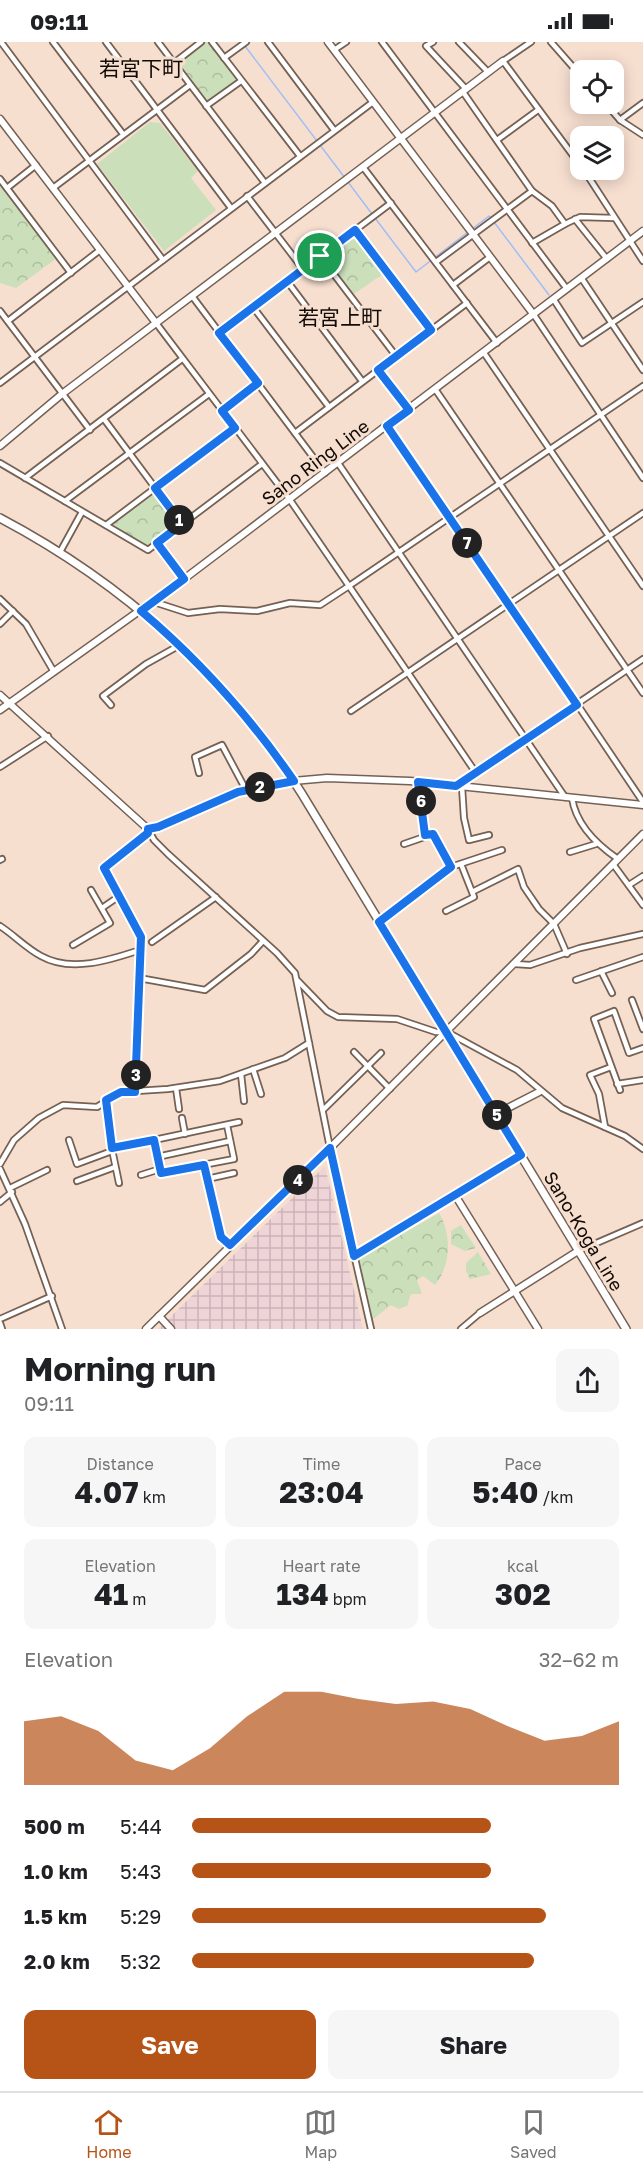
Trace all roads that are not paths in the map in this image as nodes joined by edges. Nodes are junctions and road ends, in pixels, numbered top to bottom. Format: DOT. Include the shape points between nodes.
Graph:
graph roads {
  1 [pos="1,42"];
  2 [pos="53,42"];
  3 [pos="106,42"];
  4 [pos="158,42"];
  5 [pos="201,42"];
  6 [pos="212,42"];
  7 [pos="246,42"];
  8 [pos="268,42"];
  9 [pos="328,42"];
  10 [pos="346,42"];
  11 [pos="382,42"];
  12 [pos="433,42"];
  13 [pos="459,42"];
  14 [pos="531,42"];
  15 [pos="551,42"];
  16 [pos="334,51"];
  17 [pos="224,58"];
  18 [pos="503,61"];
  19 [pos="174,63"];
  20 [pos="570,64"];
  21 [pos="488,72"];
  22 [pos="241,81"];
  23 [pos="190,85"];
  24 [pos="464,90"];
  25 [pos="373,102"];
  26 [pos="643,103"];
  27 [pos="206,106"];
  28 [pos="157,109"];
  29 [pos="538,110"];
  30 [pos="434,114"];
  31 [pos="615,114"];
  32 [pos="0,118"];
  33 [pos="621,120"];
  34 [pos="334,130"];
  35 [pos="123,134"];
  36 [pos="643,135"];
  37 [pos="401,139"];
  38 [pos="497,140"];
  39 [pos="570,152"];
  40 [pos="300,156"];
  41 [pos="90,159"];
  42 [pos="36,165"];
  43 [pos="363,167"];
  44 [pos="0,179"];
  45 [pos="590,180"];
  46 [pos="265,183"];
  47 [pos="7,188"];
  48 [pos="53,188"];
  49 [pos="532,191"];
  50 [pos="247,196"];
  51 [pos="391,203"];
  52 [pos="231,208"];
  53 [pos="506,209"];
  54 [pos="614,218"];
  55 [pos="575,219"];
  56 [pos="565,224"];
  57 [pos="355,230"];
  58 [pos="643,231"];
  59 [pos="275,233"];
  60 [pos="473,234"];
  61 [pos="629,241"];
  62 [pos="532,243"];
  63 [pos="100,250"];
  64 [pos="320,256"];
  65 [pos="490,257"];
  66 [pos="607,259"];
  67 [pos="163,260"];
  68 [pos="643,261"];
  69 [pos="436,262"];
  70 [pos="303,269"];
  71 [pos="71,273"];
  72 [pos="582,279"];
  73 [pos="287,281"];
  74 [pos="453,285"];
  75 [pos="128,287"];
  76 [pos="567,289"];
  77 [pos="192,296"];
  78 [pos="554,300"];
  79 [pos="643,302"];
  80 [pos="466,303"];
  81 [pos="253,307"];
  82 [pos="0,311"];
  83 [pos="534,315"];
  84 [pos="8,321"];
  85 [pos="156,323"];
  86 [pos="612,324"];
  87 [pos="431,330"];
  88 [pos="219,333"];
  89 [pos="497,343"];
  90 [pos="484,353"];
  91 [pos="34,356"];
  92 [pos="396,356"];
  93 [pos="182,360"];
  94 [pos="378,370"];
  95 [pos="643,370"];
  96 [pos="362,381"];
  97 [pos="0,383"];
  98 [pos="258,383"];
  99 [pos="643,386"];
  100 [pos="435,389"];
  101 [pos="62,394"];
  102 [pos="209,394"];
  103 [pos="328,407"];
  104 [pos="409,410"];
  105 [pos="222,411"];
  106 [pos="600,415"];
  107 [pos="104,419"];
  108 [pos="387,426"];
  109 [pos="235,428"];
  110 [pos="90,430"];
  111 [pos="295,433"];
  112 [pos="0,446"];
  113 [pos="549,450"];
  114 [pos="130,454"];
  115 [pos="0,463"];
  116 [pos="338,463"];
  117 [pos="262,464"];
  118 [pos="325,473"];
  119 [pos="25,478"];
  120 [pos="643,478"];
  121 [pos="500,484"];
  122 [pos="155,488"];
  123 [pos="290,500"];
  124 [pos="65,501"];
  125 [pos="82,512"];
  126 [pos="643,513"];
  127 [pos="0,518"];
  128 [pos="449,518"];
  129 [pos="182,524"];
  130 [pos="106,525"];
  131 [pos="609,537"];
  132 [pos="157,543"];
  133 [pos="60,552"];
  134 [pos="399,552"];
  135 [pos="559,570"];
  136 [pos="184,579"];
  137 [pos="349,586"];
  138 [pos="643,586"];
  139 [pos="0,599"];
  140 [pos="154,602"];
  141 [pos="509,605"];
  142 [pos="13,611"];
  143 [pos="141,611"];
  144 [pos="0,624"];
  145 [pos="459,639"];
  146 [pos="180,645"];
  147 [pos="643,659"];
  148 [pos="627,670"];
  149 [pos="54,672"];
  150 [pos="408,674"];
  151 [pos="643,693"];
  152 [pos="0,695"];
  153 [pos="10,704"];
  154 [pos="577,704"];
  155 [pos="111,705"];
  156 [pos="0,710"];
  157 [pos="351,711"];
  158 [pos="48,736"];
  159 [pos="527,739"];
  160 [pos="0,766"];
  161 [pos="199,773"];
  162 [pos="476,773"];
  163 [pos="294,781"];
  164 [pos="418,782"];
  165 [pos="459,787"];
  166 [pos="246,790"];
  167 [pos="569,797"];
  168 [pos="643,803"];
  169 [pos="148,831"];
  170 [pos="643,834"];
  171 [pos="425,835"];
  172 [pos="489,836"];
  173 [pos="404,843"];
  174 [pos="596,844"];
  175 [pos="502,850"];
  176 [pos="570,852"];
  177 [pos="615,861"];
  178 [pos="461,864"];
  179 [pos="451,867"];
  180 [pos="643,876"];
  181 [pos="629,885"];
  182 [pos="91,890"];
  183 [pos="474,891"];
  184 [pos="118,897"];
  185 [pos="216,897"];
  186 [pos="643,906"];
  187 [pos="102,908"];
  188 [pos="446,911"];
  189 [pos="379,922"];
  190 [pos="554,924"];
  191 [pos="0,926"];
  192 [pos="643,934"];
  193 [pos="263,941"];
  194 [pos="153,942"];
  195 [pos="73,945"];
  196 [pos="140,950"];
  197 [pos="567,954"];
  198 [pos="643,957"];
  199 [pos="515,964"];
  200 [pos="601,971"];
  201 [pos="139,978"];
  202 [pos="576,980"];
  203 [pos="298,981"];
  204 [pos="612,993"];
  205 [pos="632,1000"];
  206 [pos="643,1029"];
  207 [pos="447,1032"];
  208 [pos="309,1043"];
  209 [pos="643,1048"];
  210 [pos="354,1052"];
  211 [pos="381,1053"];
  212 [pos="368,1066"];
  213 [pos="611,1067"];
  214 [pos="253,1069"];
  215 [pos="241,1074"];
  216 [pos="643,1080"];
  217 [pos="617,1084"];
  218 [pos="176,1088"];
  219 [pos="390,1089"];
  220 [pos="620,1090"];
  221 [pos="135,1092"];
  222 [pos="539,1092"];
  223 [pos="261,1094"];
  224 [pos="106,1100"];
  225 [pos="244,1101"];
  226 [pos="178,1109"];
  227 [pos="323,1110"];
  228 [pos="496,1114"];
  229 [pos="182,1119"];
  230 [pos="239,1122"];
  231 [pos="227,1125"];
  232 [pos="605,1127"];
  233 [pos="185,1134"];
  234 [pos="69,1140"];
  235 [pos="154,1140"];
  236 [pos="230,1141"];
  237 [pos="643,1143"];
  238 [pos="637,1144"];
  239 [pos="330,1148"];
  240 [pos="643,1149"];
  241 [pos="112,1150"];
  242 [pos="521,1155"];
  243 [pos="157,1157"];
  244 [pos="0,1164"];
  245 [pos="204,1165"];
  246 [pos="115,1167"];
  247 [pos="0,1169"];
  248 [pos="160,1169"];
  249 [pos="47,1170"];
  250 [pos="234,1173"];
  251 [pos="141,1175"];
  252 [pos="207,1179"];
  253 [pos="77,1181"];
  254 [pos="119,1183"];
  255 [pos="11,1190"];
  256 [pos="455,1195"];
  257 [pos="0,1202"];
  258 [pos="643,1223"];
  259 [pos="230,1245"];
  260 [pos="578,1251"];
  261 [pos="354,1256"];
  262 [pos="515,1291"];
  263 [pos="52,1296"];
  264 [pos="480,1313"];
  265 [pos="159,1316"];
  266 [pos="0,1321"];
  267 [pos="2,1329"];
  268 [pos="62,1329"];
  269 [pos="146,1329"];
  270 [pos="171,1329"];
  271 [pos="371,1329"];
  272 [pos="461,1329"];
  273 [pos="538,1329"];
  274 [pos="626,1329"];
  1 -- 41 [label="street"];
  2 -- 35 [label="street"];
  3 -- 28 [label="street"];
  4 -- 19 [label="street"];
  5 -- 19 [label="street"];
  6 -- 17 [label="street"];
  7 -- 17 [label="street"];
  8 -- 34 [label="street"];
  9 -- 16 [label="street"];
  10 -- 16 [label="street"];
  11 -- 30 [label="street"];
  12 -- 24 [label="street" via="426,46"];
  13 -- 21 [label="street"];
  14 -- 18 [label="street"];
  15 -- 20 [label="street"];
  16 -- 25 [label="street"];
  17 -- 22 [label="street"];
  18 -- 21 [label="street"];
  18 -- 29 [label="street"];
  19 -- 23 [label="street"];
  21 -- 24 [label="street"];
  22 -- 27 [label="street"];
  22 -- 40 [label="street"];
  23 -- 27 [label="street"];
  23 -- 28 [label="street"];
  24 -- 30 [label="street"];
  24 -- 38 [label="street"];
  25 -- 34 [label="street"];
  25 -- 37 [label="street"];
  26 -- 33 [label="street"];
  27 -- 46 [label="street"];
  28 -- 35 [label="street"];
  28 -- 52 [label="street"];
  29 -- 38 [label="street"];
  29 -- 39 [label="street"];
  30 -- 37 [label="street"];
  30 -- 53 [label="street"];
  31 -- 33 [label="street"];
  32 -- 42 [label="street"];
  33 -- 36 [label="street"];
  34 -- 40 [label="street"];
  35 -- 41 [label="street"];
  37 -- 43 [label="street"];
  37 -- 60 [label="street"];
  38 -- 49 [label="street"];
  40 -- 46 [label="street"];
  41 -- 48 [label="street"];
  41 -- 67 [label="street"];
  42 -- 47 [label="street"];
  42 -- 48 [label="street"];
  43 -- 51 [label="street"];
  43 -- 59 [label="street"];
  44 -- 47 [label="street"];
  45 -- 54 [label="street"];
  46 -- 50 [label="street"];
  47 -- 71 [label="street"];
  48 -- 63 [label="street"];
  49 -- 53 [label="street"];
  49 -- 56 [label="street" via="552,206"];
  50 -- 52 [label="street"];
  50 -- 59 [label="street"];
  51 -- 57 [label="street"];
  51 -- 69 [label="street"];
  52 -- 67 [label="street"];
  53 -- 60 [label="street"];
  53 -- 62 [label="street"];
  54 -- 55 [label="street"];
  54 -- 61 [label="street"];
  55 -- 56 [label="street"];
  55 -- 66 [label="street"];
  56 -- 62 [label="street"];
  57 -- 64 [label="street"];
  57 -- 87 [label="street"];
  58 -- 61 [label="street, Sano Ring Line"];
  59 -- 70 [label="street"];
  59 -- 77 [label="street"];
  60 -- 65 [label="street"];
  60 -- 69 [label="street"];
  61 -- 66 [label="street, Sano Ring Line"];
  61 -- 68 [label="street"];
  62 -- 76 [label="street"];
  63 -- 71 [label="street"];
  63 -- 75 [label="street"];
  64 -- 70 [label="street"];
  64 -- 92 [label="street"];
  65 -- 74 [label="street"];
  65 -- 83 [label="street"];
  66 -- 72 [label="street, Sano Ring Line"];
  67 -- 75 [label="street"];
  69 -- 74 [label="street"];
  70 -- 73 [label="street"];
  71 -- 84 [label="street"];
  72 -- 76 [label="street, Sano Ring Line"];
  72 -- 86 [label="street"];
  73 -- 81 [label="street"];
  73 -- 96 [label="street"];
  74 -- 80 [label="street"];
  75 -- 85 [label="street"];
  75 -- 91 [label="street"];
  76 -- 78 [label="street, Sano Ring Line"];
  77 -- 85 [label="street"];
  77 -- 88 [label="street"];
  78 -- 83 [label="street, Sano Ring Line"];
  78 -- 86 [label="street" via="582,343"];
  79 -- 86 [label="street"];
  80 -- 87 [label="street"];
  80 -- 89 [label="street"];
  81 -- 88 [label="street"];
  81 -- 103 [label="street"];
  82 -- 84 [label="street"];
  83 -- 89 [label="street, Sano Ring Line"];
  83 -- 106 [label="street"];
  84 -- 91 [label="street"];
  85 -- 93 [label="street"];
  85 -- 101 [label="street"];
  86 -- 95 [label="street"];
  87 -- 92 [label="street"];
  88 -- 98 [label="street"];
  89 -- 90 [label="street, Sano Ring Line"];
  90 -- 100 [label="street, Sano Ring Line"];
  90 -- 113 [label="street"];
  91 -- 97 [label="street"];
  91 -- 101 [label="street"];
  92 -- 94 [label="street"];
  93 -- 102 [label="street"];
  93 -- 107 [label="street"];
  94 -- 96 [label="street"];
  94 -- 104 [label="street"];
  96 -- 103 [label="street"];
  98 -- 105 [label="street"];
  98 -- 111 [label="street"];
  99 -- 106 [label="street"];
  100 -- 104 [label="street, Sano Ring Line"];
  100 -- 121 [label="street"];
  101 -- 110 [label="street"];
  101 -- 112 [label="street"];
  102 -- 105 [label="street"];
  102 -- 114 [label="street"];
  103 -- 111 [label="street"];
  104 -- 108 [label="street, Sano Ring Line"];
  105 -- 109 [label="street"];
  106 -- 113 [label="street"];
  106 -- 120 [label="street"];
  107 -- 110 [label="street"];
  107 -- 114 [label="street"];
  108 -- 116 [label="street, Sano Ring Line"];
  108 -- 128 [label="street"];
  109 -- 117 [label="street"];
  109 -- 122 [label="street"];
  110 -- 119 [label="street"];
  111 -- 118 [label="street"];
  113 -- 121 [label="street"];
  113 -- 131 [label="street"];
  114 -- 122 [label="street"];
  114 -- 124 [label="street"];
  115 -- 119 [label="street"];
  116 -- 118 [label="street, Sano Ring Line"];
  116 -- 134 [label="street"];
  117 -- 123 [label="street"];
  117 -- 129 [label="street"];
  118 -- 123 [label="street, Sano Ring Line"];
  119 -- 124 [label="street"];
  121 -- 128 [label="street"];
  121 -- 135 [label="street"];
  122 -- 129 [label="street"];
  122 -- 130 [label="street"];
  123 -- 136 [label="street, Sano Ring Line"];
  123 -- 137 [label="street"];
  124 -- 125 [label="street"];
  125 -- 130 [label="street"];
  125 -- 133 [label="street"];
  126 -- 131 [label="street"];
  127 -- 133 [label="main road, Sano-Koga Line"];
  128 -- 134 [label="street"];
  128 -- 141 [label="street"];
  129 -- 132 [label="street"];
  130 -- 132 [label="street" via="144,549"];
  131 -- 135 [label="street"];
  131 -- 138 [label="street"];
  132 -- 136 [label="street"];
  133 -- 143 [label="main road, Sano-Koga Line"];
  134 -- 137 [label="street"];
  134 -- 145 [label="street"];
  135 -- 141 [label="street"];
  135 -- 148 [label="street"];
  136 -- 140 [label="street, Sano Ring Line"];
  137 -- 140 [label="street" via="320,605 290,603 257,611 220,609 188,613"];
  137 -- 150 [label="street"];
  139 -- 142 [label="street"];
  140 -- 143 [label="street, Sano Ring Line"];
  141 -- 145 [label="street"];
  141 -- 154 [label="street"];
  142 -- 144 [label="street"];
  142 -- 149 [label="street" via="26,624"];
  143 -- 146 [label="main road, Sano-Koga Line"];
  143 -- 149 [label="street, Sano Ring Line"];
  145 -- 150 [label="street"];
  145 -- 159 [label="street"];
  146 -- 155 [label="street" via="103,696"];
  146 -- 163 [label="main road, Sano-Koga Line" via="248,718"];
  147 -- 148 [label="street"];
  148 -- 151 [label="street"];
  148 -- 154 [label="street"];
  149 -- 153 [label="street, Sano Ring Line"];
  150 -- 157 [label="street"];
  150 -- 162 [label="street"];
  152 -- 153 [label="street"];
  153 -- 156 [label="street, Sano Ring Line"];
  153 -- 158 [label="street"];
  154 -- 159 [label="street"];
  154 -- 168 [label="street"];
  158 -- 160 [label="street"];
  158 -- 169 [label="street"];
  159 -- 162 [label="street"];
  159 -- 167 [label="street"];
  161 -- 166 [label="street" via="195,757 222,745"];
  162 -- 165 [label="street"];
  163 -- 164 [label="street" via="345,778"];
  163 -- 166 [label="street"];
  163 -- 189 [label="main road, Sano-Koga Line"];
  164 -- 165 [label="street"];
  164 -- 171 [label="street"];
  165 -- 167 [label="street"];
  165 -- 172 [label="street" via="469,840"];
  166 -- 169 [label="street"];
  167 -- 168 [label="street"];
  167 -- 174 [label="street"];
  169 -- 184 [label="street" via="105,868"];
  169 -- 185 [label="street"];
  170 -- 177 [label="street"];
  171 -- 173 [label="street"];
  171 -- 179 [label="street" via="433,834"];
  174 -- 176 [label="street"];
  174 -- 177 [label="street"];
  175 -- 178 [label="street"];
  177 -- 181 [label="street"];
  177 -- 190 [label="street"];
  178 -- 179 [label="street"];
  178 -- 183 [label="street"];
  179 -- 189 [label="street"];
  180 -- 181 [label="street"];
  181 -- 186 [label="street"];
  182 -- 187 [label="street"];
  183 -- 188 [label="street" via="474,897"];
  183 -- 190 [label="street" via="518,869 538,909"];
  184 -- 187 [label="street"];
  184 -- 196 [label="street" via="138,929"];
  185 -- 193 [label="street"];
  185 -- 194 [label="street"];
  187 -- 195 [label="street" via="110,923"];
  189 -- 207 [label="main road, Sano-Koga Line"];
  190 -- 197 [label="street"];
  190 -- 199 [label="street"];
  191 -- 196 [label="street" via="56,963 97,961"];
  192 -- 197 [label="street"];
  193 -- 201 [label="street" via="205,990"];
  193 -- 203 [label="street" via="289,964"];
  196 -- 201 [label="street"];
  197 -- 199 [label="street" via="530,965"];
  198 -- 200 [label="street"];
  199 -- 207 [label="street"];
  200 -- 202 [label="street"];
  200 -- 204 [label="street"];
  201 -- 221 [label="street"];
  203 -- 207 [label="street" via="338,1017 397,1019 435,1032"];
  203 -- 208 [label="street"];
  205 -- 206 [label="street"];
  207 -- 219 [label="street"];
  207 -- 222 [label="street" via="517,1070"];
  207 -- 228 [label="main road, Sano-Koga Line"];
  208 -- 214 [label="street" via="285,1058"];
  208 -- 227 [label="street"];
  209 -- 213 [label="street" via="629,1053 614,1011 594,1019"];
  210 -- 212 [label="street"];
  211 -- 212 [label="street"];
  212 -- 219 [label="street"];
  212 -- 227 [label="street"];
  213 -- 217 [label="street"];
  213 -- 232 [label="street" via="590,1075 599,1094"];
  214 -- 215 [label="street"];
  214 -- 223 [label="street"];
  215 -- 218 [label="street"];
  215 -- 225 [label="street"];
  216 -- 217 [label="street"];
  217 -- 220 [label="street"];
  218 -- 221 [label="street"];
  218 -- 226 [label="street"];
  219 -- 239 [label="street"];
  221 -- 224 [label="street" via="121,1092"];
  222 -- 228 [label="street"];
  222 -- 232 [label="street" via="562,1108"];
  224 -- 241 [label="street"];
  224 -- 244 [label="street" via="97,1107 63,1105 53,1109 14,1140"];
  227 -- 239 [label="street"];
  228 -- 242 [label="main road, Sano-Koga Line"];
  229 -- 233 [label="street"];
  230 -- 231 [label="street"];
  231 -- 233 [label="street"];
  231 -- 236 [label="street"];
  232 -- 238 [label="street"];
  233 -- 235 [label="street"];
  234 -- 241 [label="street" via="77,1164"];
  235 -- 241 [label="street"];
  235 -- 243 [label="street"];
  236 -- 243 [label="street"];
  236 -- 245 [label="street" via="234,1159"];
  237 -- 238 [label="street"];
  238 -- 240 [label="street"];
  239 -- 259 [label="street"];
  239 -- 261 [label="street"];
  241 -- 246 [label="street"];
  242 -- 256 [label="street"];
  242 -- 260 [label="main road, Sano-Koga Line"];
  243 -- 248 [label="street"];
  245 -- 248 [label="street" via="161,1173"];
  245 -- 252 [label="street"];
  246 -- 253 [label="street"];
  246 -- 254 [label="street"];
  247 -- 255 [label="street"];
  248 -- 251 [label="street"];
  249 -- 255 [label="street"];
  250 -- 252 [label="street"];
  252 -- 259 [label="street" via="221,1237"];
  255 -- 257 [label="street"];
  255 -- 263 [label="street"];
  256 -- 261 [label="street"];
  256 -- 262 [label="street"];
  258 -- 260 [label="street"];
  259 -- 265 [label="street"];
  260 -- 262 [label="street"];
  260 -- 274 [label="main road, Sano-Koga Line"];
  261 -- 271 [label="street"];
  262 -- 264 [label="street"];
  262 -- 273 [label="street"];
  263 -- 266 [label="street"];
  263 -- 268 [label="street"];
  264 -- 272 [label="street"];
  265 -- 269 [label="street"];
  265 -- 270 [label="street"];
  266 -- 267 [label="street"];
}
